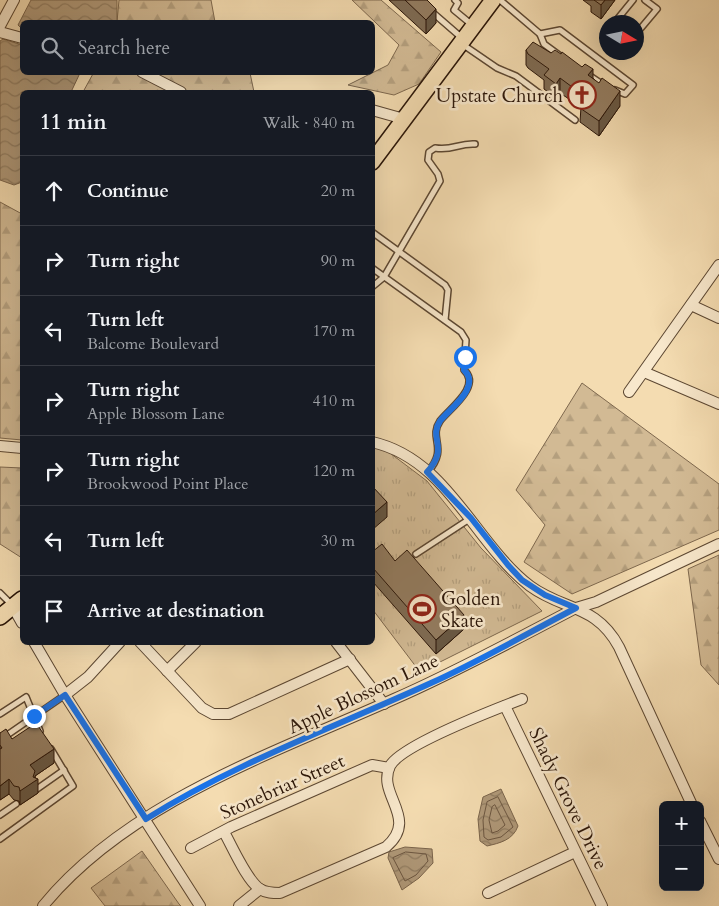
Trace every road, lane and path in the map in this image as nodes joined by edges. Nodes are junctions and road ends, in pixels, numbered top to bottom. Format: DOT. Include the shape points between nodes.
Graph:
graph roads {
  1 [pos="14,0"];
  2 [pos="454,0"];
  3 [pos="493,0"];
  4 [pos="500,0"];
  5 [pos="633,0"];
  6 [pos="645,0"];
  7 [pos="425,6"];
  8 [pos="621,15"];
  9 [pos="644,24"];
  10 [pos="0,26"];
  11 [pos="474,26"];
  12 [pos="0,32"];
  13 [pos="540,34"];
  14 [pos="20,37"];
  15 [pos="463,42"];
  16 [pos="568,60"];
  17 [pos="584,72"];
  18 [pos="148,75"];
  19 [pos="178,90"];
  20 [pos="375,111"];
  21 [pos="404,118"];
  22 [pos="575,120"];
  23 [pos="475,144"];
  24 [pos="375,158"];
  25 [pos="375,234"];
  26 [pos="399,253"];
  27 [pos="719,265"];
  28 [pos="375,270"];
  29 [pos="384,276"];
  30 [pos="375,284"];
  31 [pos="691,304"];
  32 [pos="719,318"];
  33 [pos="445,320"];
  34 [pos="644,372"];
  35 [pos="629,392"];
  36 [pos="719,404"];
  37 [pos="375,443"];
  38 [pos="0,446"];
  39 [pos="20,448"];
  40 [pos="427,472"];
  41 [pos="471,518"];
  42 [pos="719,544"];
  43 [pos="416,554"];
  44 [pos="0,593"];
  45 [pos="18,603"];
  46 [pos="576,608"];
  47 [pos="0,616"];
  48 [pos="36,645"];
  49 [pos="117,645"];
  50 [pos="143,645"];
  51 [pos="193,645"];
  52 [pos="338,645"];
  53 [pos="350,659"];
  54 [pos="167,671"];
  55 [pos="65,695"];
  56 [pos="522,699"];
  57 [pos="384,704"];
  58 [pos="505,706"];
  59 [pos="0,714"];
  60 [pos="34,716"];
  61 [pos="44,737"];
  62 [pos="0,740"];
  63 [pos="49,745"];
  64 [pos="389,768"];
  65 [pos="64,770"];
  66 [pos="37,789"];
  67 [pos="690,801"];
  68 [pos="16,804"];
  69 [pos="0,815"];
  70 [pos="146,819"];
  71 [pos="704,829"];
  72 [pos="224,832"];
  73 [pos="0,839"];
  74 [pos="191,848"];
  75 [pos="575,852"];
  76 [pos="719,859"];
  77 [pos="260,889"];
  78 [pos="488,893"];
  79 [pos="43,906"];
  80 [pos="200,906"];
  81 [pos="239,906"];
  82 [pos="602,906"];
  1 -- 10 [label="street"];
  2 -- 11 [label="lane" via="458,3 454,10"];
  3 -- 11 [label="main road"];
  4 -- 13 [label="lane"];
  5 -- 8 [label="lane"];
  6 -- 9 [label="lane" via="656,9"];
  7 -- 15 [label="lane"];
  11 -- 15 [label="main road"];
  12 -- 14 [label="street"];
  13 -- 16 [label="lane" via="544,44"];
  13 -- 17 [label="lane" via="560,30 633,85 624,94"];
  15 -- 21 [label="main road"];
  15 -- 22 [label="lane"];
  18 -- 19 [label="street"];
  20 -- 21 [label="street"];
  21 -- 24 [label="main road"];
  23 -- 26 [label="lane" via="449,150 435,148 429,152 428,160 440,182"];
  25 -- 26 [label="lane"];
  26 -- 29 [label="lane"];
  26 -- 33 [label="lane" via="445,284 448,290"];
  27 -- 31 [label="street"];
  28 -- 29 [label="lane"];
  29 -- 30 [label="lane"];
  29 -- 33 [label="lane"];
  31 -- 32 [label="street"];
  31 -- 34 [label="street"];
  33 -- 40 [label="lane" via="466,340 464,370 470,380 463,397 436,427 439,456"];
  34 -- 35 [label="street"];
  34 -- 36 [label="street"];
  37 -- 40 [label="street" via="400,452"];
  38 -- 39 [label="street"];
  40 -- 41 [label="street"];
  41 -- 43 [label="lane"];
  41 -- 46 [label="street" via="522,580 545,595"];
  42 -- 46 [label="street, Apple Blossom Lane" via="596,602"];
  44 -- 45 [label="lane"];
  45 -- 47 [label="main road"];
  46 -- 57 [label="street, Apple Blossom Lane"];
  46 -- 67 [label="street" via="596,618 614,638"];
  48 -- 55 [label="street"];
  49 -- 55 [label="street" via="88,677"];
  50 -- 54 [label="street"];
  51 -- 54 [label="street"];
  52 -- 53 [label="street"];
  53 -- 54 [label="street" via="229,714 213,714 202,708"];
  53 -- 57 [label="street"];
  55 -- 60 [label="lane"];
  55 -- 70 [label="street"];
  56 -- 58 [label="street"];
  57 -- 70 [label="street, Apple Blossom Lane" via="222,776"];
  58 -- 64 [label="street" via="415,746 396,758"];
  58 -- 75 [label="street, Shady Grove Drive"];
  59 -- 60 [label="lane" via="26,697"];
  60 -- 61 [label="lane"];
  60 -- 62 [label="lane"];
  63 -- 65 [label="lane"];
  64 -- 72 [label="street, Stonebriar Street" via="372,765"];
  64 -- 77 [label="street" via="389,786 400,821 394,840 386,847 280,893"];
  65 -- 66 [label="lane"];
  65 -- 73 [label="lane" via="74,786"];
  68 -- 69 [label="lane"];
  70 -- 79 [label="street, Apple Blossom Lane" via="68,876"];
  70 -- 80 [label="street"];
  71 -- 76 [label="street"];
  72 -- 74 [label="street, Stonebriar Street"];
  72 -- 77 [label="street"];
  75 -- 78 [label="street"];
  75 -- 82 [label="street, Shady Grove Drive"];
  77 -- 81 [label="street"];
}
